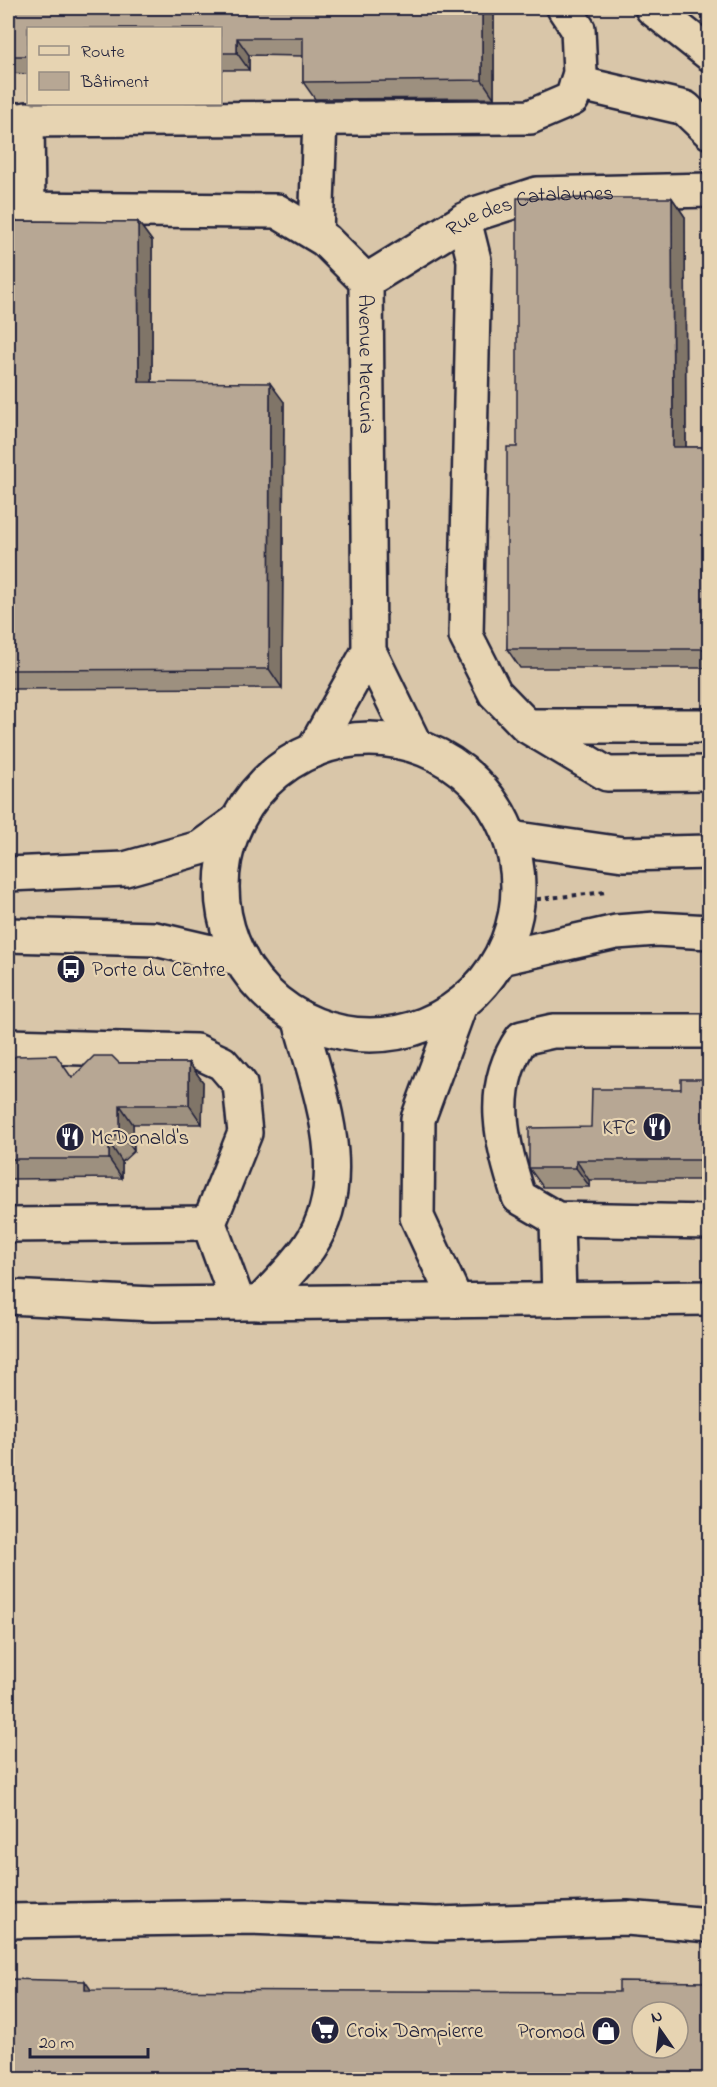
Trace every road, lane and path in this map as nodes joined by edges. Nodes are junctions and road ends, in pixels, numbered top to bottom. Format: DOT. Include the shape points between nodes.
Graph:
graph roads {
  1 [pos="564,8"];
  2 [pos="652,8"];
  3 [pos="710,54"];
  4 [pos="577,83"];
  5 [pos="320,118"];
  6 [pos="17,119"];
  7 [pos="710,132"];
  8 [pos="710,190"];
  9 [pos="18,209"];
  10 [pos="464,220"];
  11 [pos="316,234"];
  12 [pos="366,281"];
  13 [pos="369,651"];
  14 [pos="527,726"];
  15 [pos="710,726"];
  16 [pos="415,745"];
  17 [pos="313,751"];
  18 [pos="710,773"];
  19 [pos="236,822"];
  20 [pos="511,838"];
  21 [pos="710,852"];
  22 [pos="8,874"];
  23 [pos="710,932"];
  24 [pos="8,935"];
  25 [pos="501,958"];
  26 [pos="241,960"];
  27 [pos="460,1005"];
  28 [pos="299,1017"];
  29 [pos="710,1030"];
  30 [pos="8,1046"];
  31 [pos="557,1219"];
  32 [pos="710,1222"];
  33 [pos="209,1223"];
  34 [pos="8,1225"];
  35 [pos="8,1297"];
  36 [pos="710,1298"];
  37 [pos="559,1300"];
  38 [pos="456,1301"];
  39 [pos="249,1303"];
  40 [pos="8,1921"];
  41 [pos="710,1924"];
  1 -- 4 [label="main road" via="578,29"];
  2 -- 3 [label="main road"];
  4 -- 5 [label="main road" via="572,99 530,117"];
  4 -- 7 [label="main road" via="685,108"];
  5 -- 6 [label="main road"];
  5 -- 11 [label="main road"];
  6 -- 9 [label="main road"];
  8 -- 10 [label="main road, Rue des Catalaunes" via="537,194"];
  9 -- 11 [label="main road, Avenue Mercuria" via="278,211"];
  10 -- 12 [label="main road, Rue des Catalaunes"];
  10 -- 14 [label="main road" via="474,260 466,636 495,693"];
  11 -- 12 [label="main road, Avenue Mercuria"];
  12 -- 13 [label="main road, Avenue Mercuria"];
  13 -- 16 [label="main road, Avenue Mercuria"];
  13 -- 17 [label="main road, Avenue Mercuria"];
  14 -- 15 [label="main road"];
  14 -- 18 [label="main road" via="607,774"];
  16 -- 17 [label="main road" via="370,738 329,744"];
  16 -- 20 [label="main road" via="456,765 473,781 489,797"];
  17 -- 19 [label="main road" via="291,761 259,788"];
  19 -- 22 [label="main road" via="200,848 125,868"];
  19 -- 26 [label="main road" via="226,849 223,906"];
  20 -- 21 [label="main road" via="623,854"];
  20 -- 25 [label="main road" via="518,869 519,901 513,930"];
  23 -- 25 [label="main road" via="616,932"];
  24 -- 26 [label="main road" via="155,939"];
  25 -- 27 [label="main road"];
  26 -- 28 [label="main road" via="266,993"];
  27 -- 28 [label="main road" via="423,1026 381,1035 339,1032"];
  27 -- 38 [label="main road" via="418,1119 417,1217"];
  28 -- 39 [label="main road" via="326,1116 331,1183 325,1217 308,1247"];
  29 -- 31 [label="main road" via="553,1031 522,1038 510,1056 501,1089 503,1144 519,1197"];
  30 -- 33 [label="main road" via="196,1051 222,1063 240,1084 245,1133"];
  31 -- 32 [label="main road"];
  31 -- 37 [label="main road"];
  33 -- 34 [label="main road"];
  33 -- 39 [label="main road"];
  35 -- 39 [label="main road" via="153,1304"];
  36 -- 37 [label="main road"];
  37 -- 38 [label="main road"];
  38 -- 39 [label="main road"];
  40 -- 41 [label="main road" via="248,1917 448,1924 627,1918"];
}
